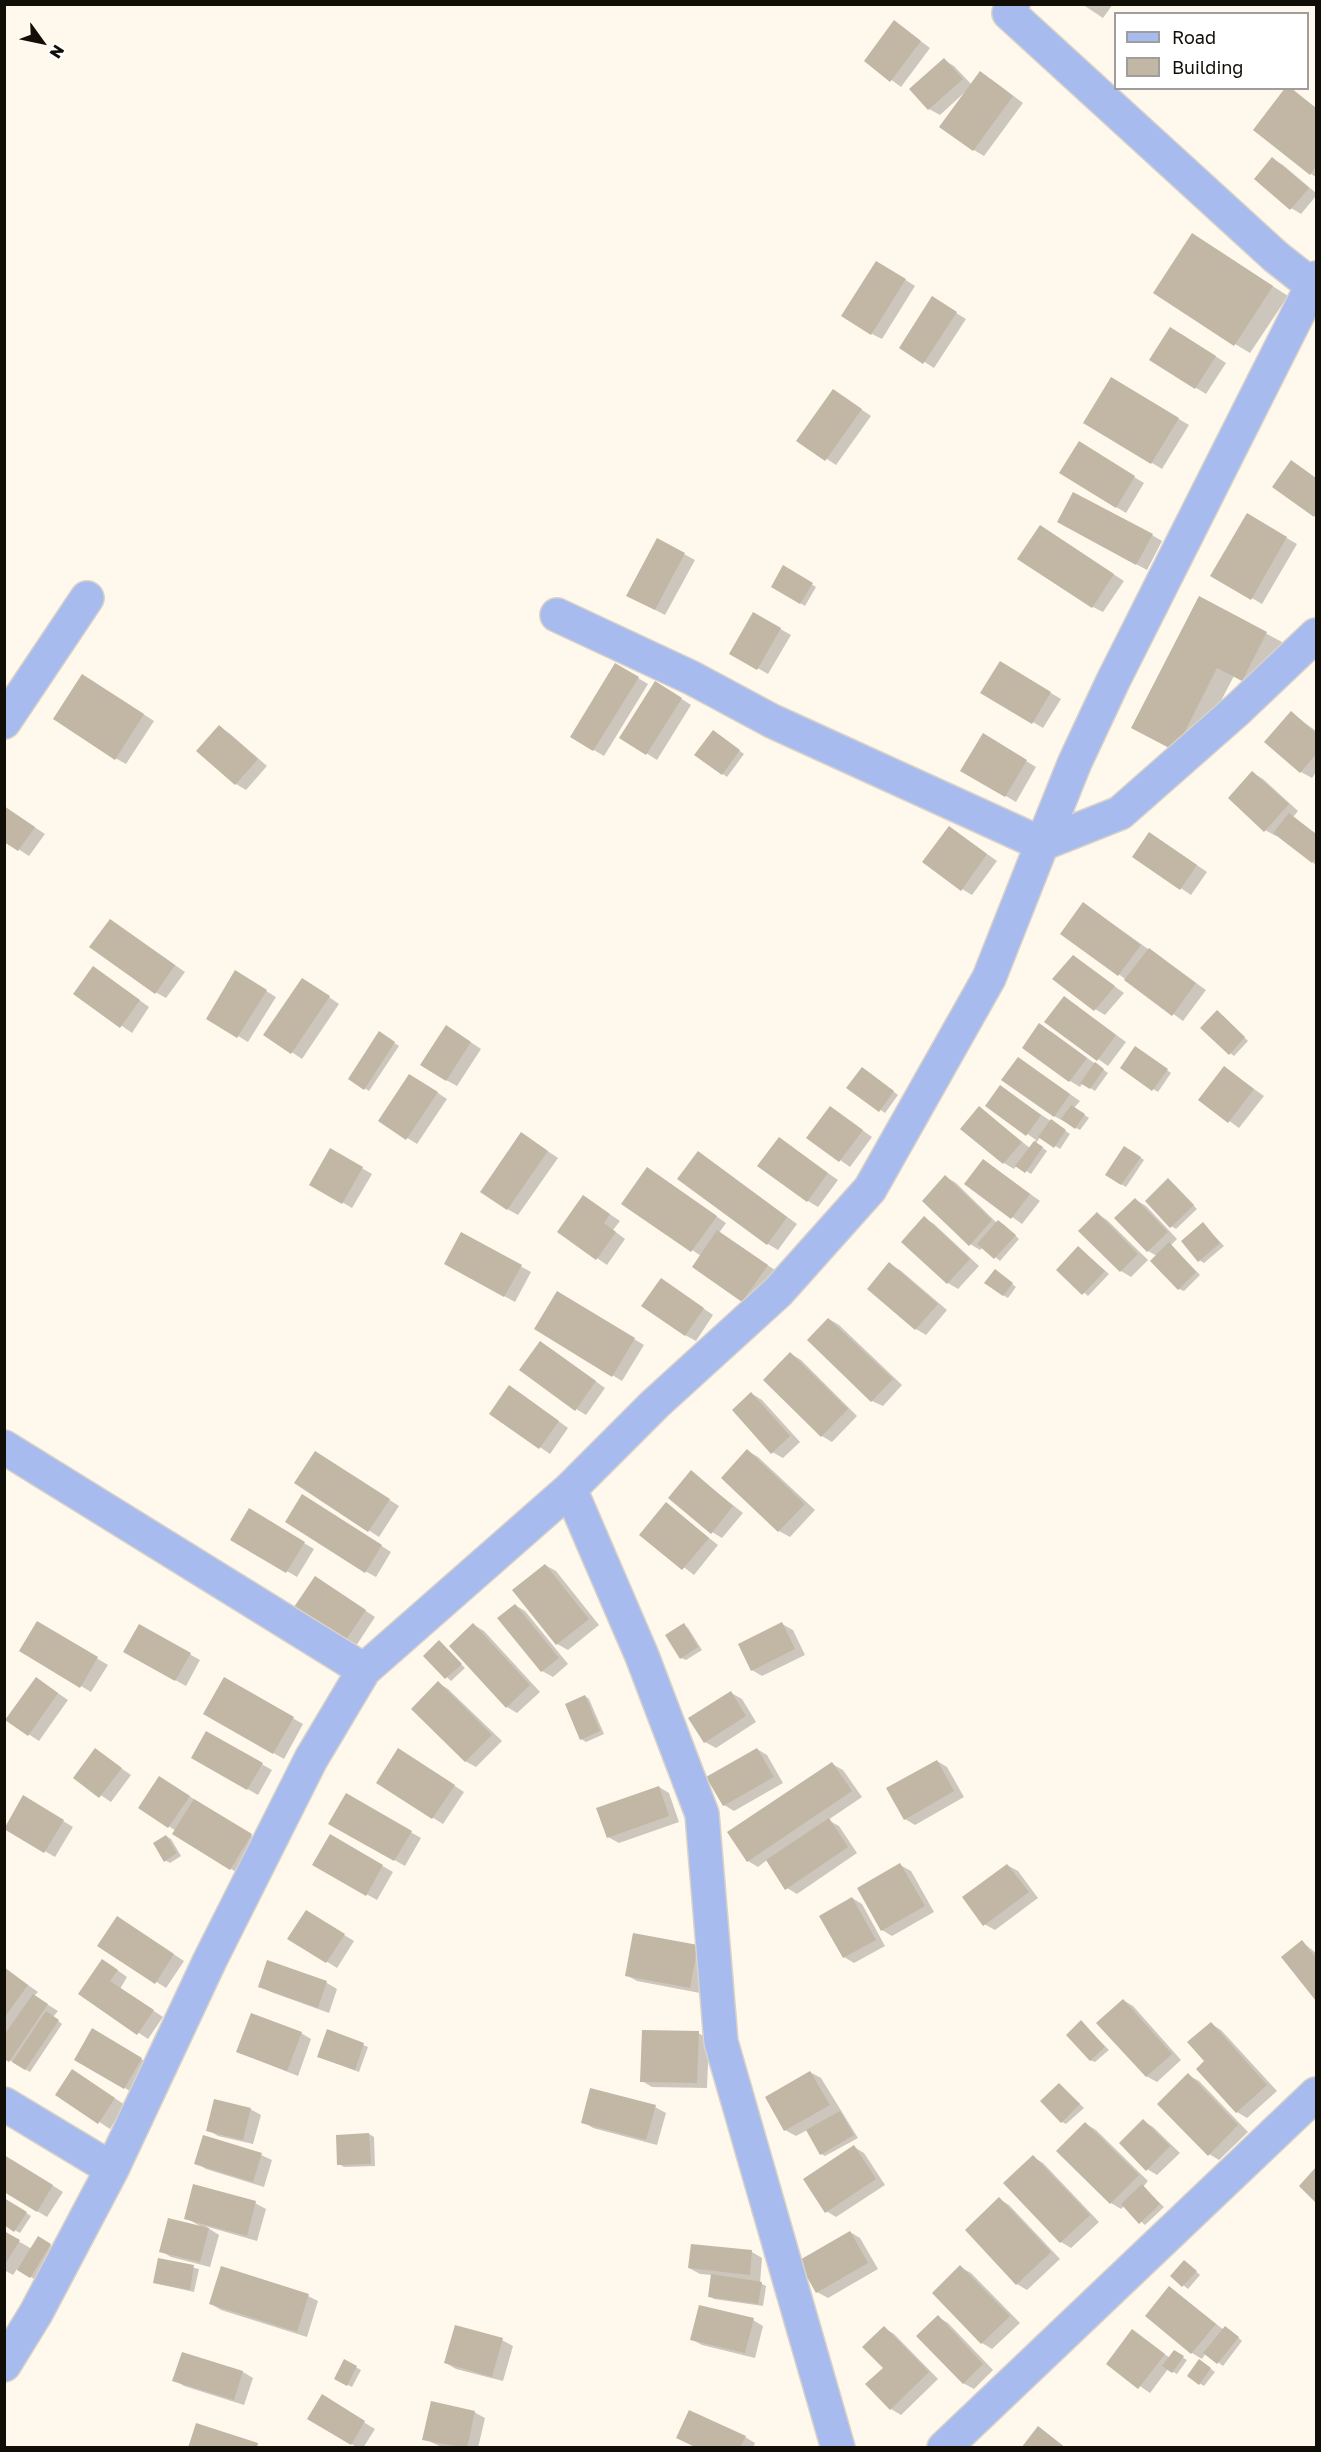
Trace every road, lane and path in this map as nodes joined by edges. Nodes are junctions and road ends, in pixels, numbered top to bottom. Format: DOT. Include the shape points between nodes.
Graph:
graph roads {
  1 [pos="1013,4"];
  2 [pos="1315,282"];
  3 [pos="87,598"];
  4 [pos="557,615"];
  5 [pos="1317,635"];
  6 [pos="4,722"];
  7 [pos="1042,844"];
  8 [pos="4,1447"];
  9 [pos="570,1489"];
  10 [pos="364,1670"];
  11 [pos="1317,2094"];
  12 [pos="4,2104"];
  13 [pos="112,2169"];
  14 [pos="4,2365"];
  15 [pos="838,2448"];
  16 [pos="944,2448"];
  1 -- 2 [label="street" via="1009,14 1276,257"];
  2 -- 7 [label="street" via="1113,681"];
  3 -- 6 [label="street"];
  4 -- 7 [label="street" via="692,678 772,721"];
  5 -- 7 [label="street" via="1120,813"];
  7 -- 9 [label="street" via="989,978 870,1188 778,1292 655,1404"];
  8 -- 10 [label="street"];
  9 -- 10 [label="street"];
  9 -- 15 [label="street" via="642,1656 702,1814 721,2042"];
  10 -- 13 [label="street" via="311,1759 210,1960"];
  11 -- 16 [label="street"];
  12 -- 13 [label="street"];
  13 -- 14 [label="street"];
}
